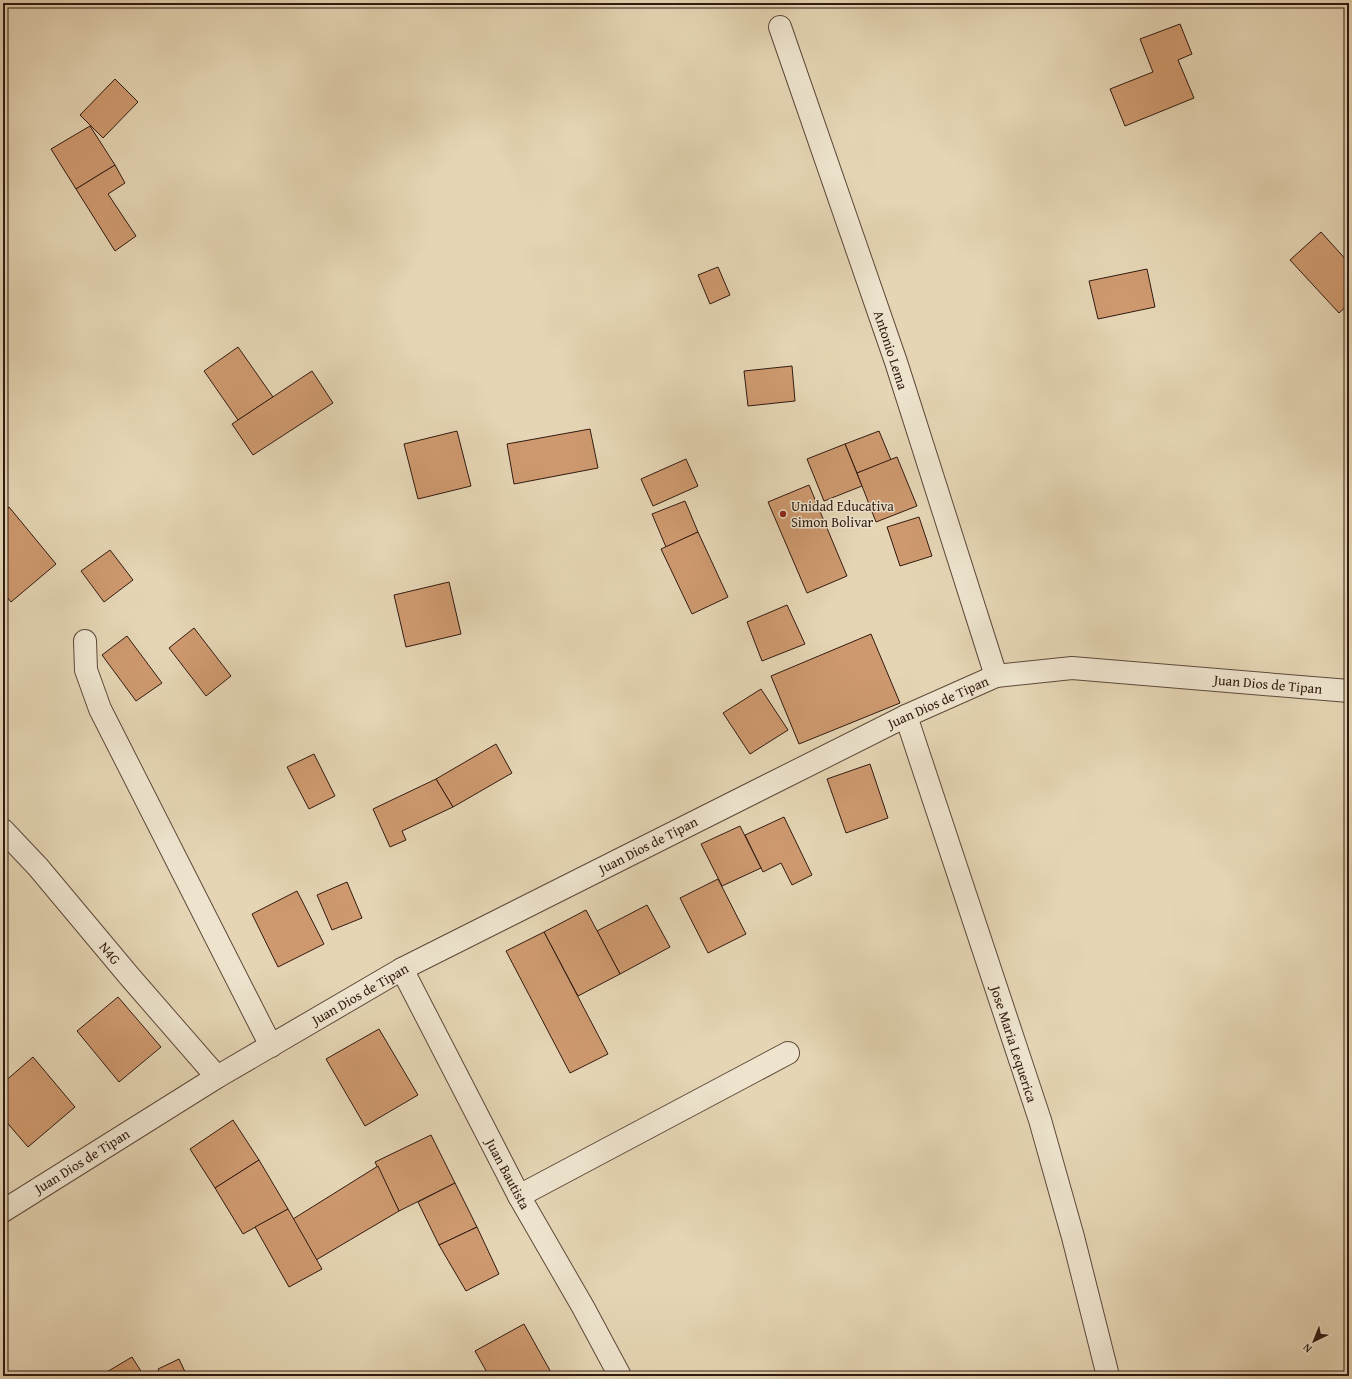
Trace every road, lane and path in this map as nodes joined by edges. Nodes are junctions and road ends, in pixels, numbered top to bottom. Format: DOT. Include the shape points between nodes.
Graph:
graph roads {
  1 [pos="780,26"];
  2 [pos="85,641"];
  3 [pos="996,676"];
  4 [pos="1349,691"];
  5 [pos="906,716"];
  6 [pos="3,830"];
  7 [pos="402,969"];
  8 [pos="270,1046"];
  9 [pos="788,1053"];
  10 [pos="217,1077"];
  11 [pos="519,1196"];
  12 [pos="3,1211"];
  13 [pos="620,1376"];
  14 [pos="1108,1376"];
  1 -- 3 [label="street, Antonio Lema" via="893,355"];
  2 -- 8 [label="street" via="86,670 100,709"];
  3 -- 4 [label="street, Juan Dios de Tipan" via="1072,668"];
  3 -- 5 [label="street, Juan Dios de Tipan"];
  5 -- 7 [label="street, Juan Dios de Tipan"];
  5 -- 14 [label="street, Jose Maria Lequerica" via="1040,1120"];
  6 -- 10 [label="street, N4G" via="38,867"];
  7 -- 8 [label="street, Juan Dios de Tipan"];
  7 -- 11 [label="street, Juan Bautista"];
  8 -- 10 [label="street, Juan Dios de Tipan"];
  9 -- 11 [label="street"];
  10 -- 12 [label="street, Juan Dios de Tipan"];
  11 -- 13 [label="street, Juan Bautista"];
}
